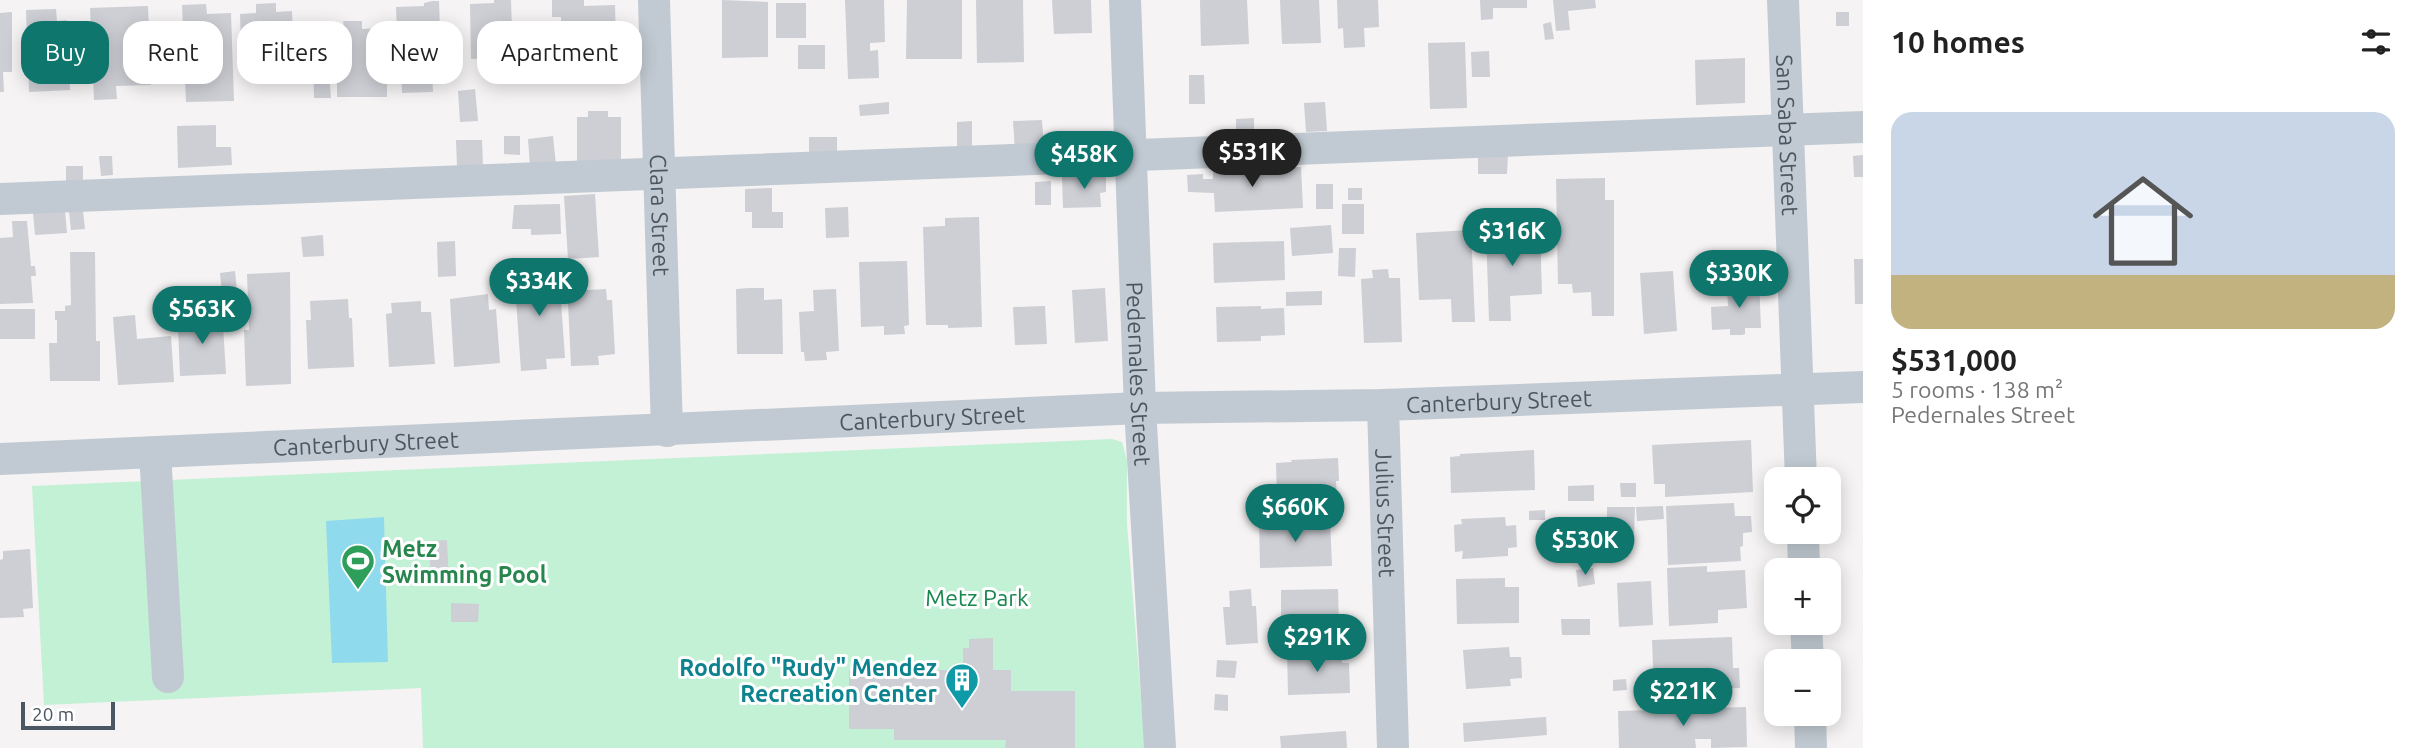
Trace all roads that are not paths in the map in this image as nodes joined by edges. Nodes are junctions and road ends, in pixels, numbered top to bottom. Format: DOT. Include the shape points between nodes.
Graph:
graph roads {
  1 [pos="654,0"];
  2 [pos="1125,0"];
  3 [pos="1783,0"];
  4 [pos="1863,127"];
  5 [pos="1789,130"];
  6 [pos="1131,155"];
  7 [pos="660,174"];
  8 [pos="0,199"];
  9 [pos="1863,387"];
  10 [pos="1797,389"];
  11 [pos="1383,405"];
  12 [pos="1140,408"];
  13 [pos="667,430"];
  14 [pos="155,452"];
  15 [pos="0,459"];
  16 [pos="1800,467"];
  17 [pos="168,677"];
  18 [pos="1810,726"];
  19 [pos="1160,748"];
  20 [pos="1393,748"];
  21 [pos="1811,748"];
  1 -- 7 [label="street, Clara Street"];
  2 -- 6 [label="street, Pedernales Street"];
  3 -- 5 [label="street, San Saba Street"];
  4 -- 5 [label="street"];
  5 -- 6 [label="street"];
  5 -- 10 [label="street, San Saba Street"];
  6 -- 7 [label="street"];
  6 -- 12 [label="street, Pedernales Street"];
  7 -- 8 [label="street"];
  7 -- 13 [label="street, Clara Street"];
  9 -- 10 [label="street, Canterbury Street"];
  10 -- 11 [label="street, Canterbury Street"];
  10 -- 16 [label="street, San Saba Street"];
  11 -- 12 [label="street, Canterbury Street"];
  11 -- 20 [label="street, Julius Street"];
  12 -- 13 [label="street, Canterbury Street"];
  12 -- 19 [label="street, Pedernales Street"];
  13 -- 14 [label="street, Canterbury Street"];
  14 -- 15 [label="street, Canterbury Street"];
  14 -- 17 [label="street"];
  18 -- 21 [label="street"];
}
